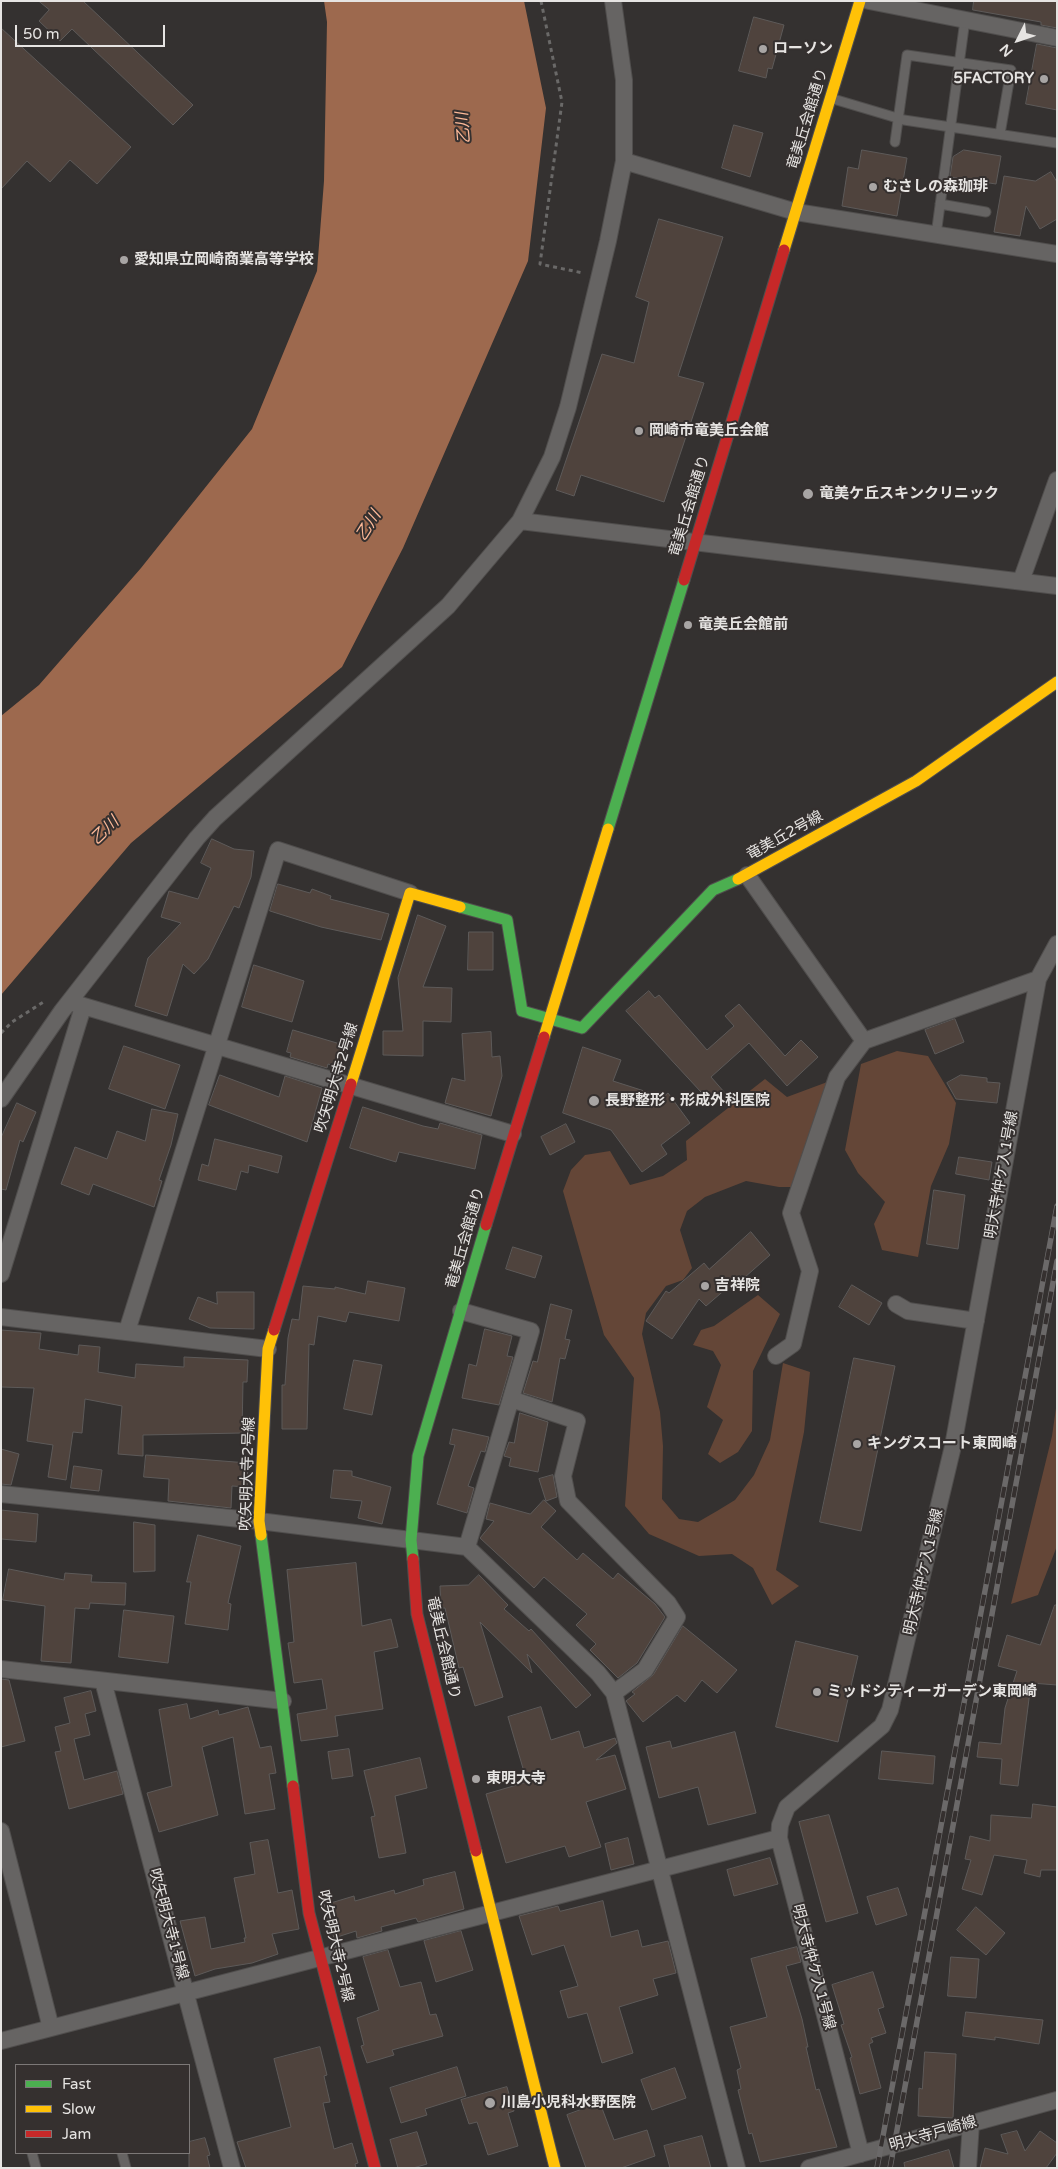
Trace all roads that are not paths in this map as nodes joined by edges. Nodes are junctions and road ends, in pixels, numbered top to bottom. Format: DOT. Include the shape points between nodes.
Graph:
graph roads {
  1 [pos="613,1"];
  2 [pos="860,1"];
  3 [pos="869,1"];
  4 [pos="965,20"];
  5 [pos="1057,38"];
  6 [pos="959,62"];
  7 [pos="830,98"];
  8 [pos="899,119"];
  9 [pos="951,127"];
  10 [pos="1000,134"];
  11 [pos="896,142"];
  12 [pos="1057,143"];
  13 [pos="624,161"];
  14 [pos="940,204"];
  15 [pos="796,212"];
  16 [pos="986,212"];
  17 [pos="936,234"];
  18 [pos="1057,254"];
  19 [pos="1057,480"];
  20 [pos="520,521"];
  21 [pos="694,542"];
  22 [pos="1021,581"];
  23 [pos="1057,586"];
  24 [pos="1057,682"];
  25 [pos="747,875"];
  26 [pos="410,893"];
  27 [pos="1057,944"];
  28 [pos="1038,979"];
  29 [pos="77,1004"];
  30 [pos="550,1020"];
  31 [pos="864,1041"];
  32 [pos="218,1045"];
  33 [pos="350,1085"];
  34 [pos="1,1099"];
  35 [pos="512,1134"];
  36 [pos="1,1274"];
  37 [pos="896,1304"];
  38 [pos="461,1311"];
  39 [pos="1,1317"];
  40 [pos="976,1321"];
  41 [pos="127,1331"];
  42 [pos="268,1349"];
  43 [pos="776,1356"];
  44 [pos="511,1399"];
  45 [pos="1,1494"];
  46 [pos="259,1521"];
  47 [pos="411,1540"];
  48 [pos="467,1547"];
  49 [pos="1,1669"];
  50 [pos="103,1681"];
  51 [pos="614,1694"];
  52 [pos="282,1701"];
  53 [pos="1,1831"];
  54 [pos="780,1838"];
  55 [pos="659,1869"];
  56 [pos="493,1912"];
  57 [pos="321,1956"];
  58 [pos="186,1993"];
  59 [pos="51,2028"];
  60 [pos="1,2041"];
  61 [pos="1057,2100"];
  62 [pos="971,2123"];
  63 [pos="32,2154"];
  64 [pos="122,2154"];
  65 [pos="861,2154"];
  66 [pos="36,2168"];
  67 [pos="126,2168"];
  68 [pos="232,2168"];
  69 [pos="375,2168"];
  70 [pos="555,2168"];
  71 [pos="737,2168"];
  72 [pos="809,2168"];
  73 [pos="968,2168"];
  1 -- 13 [label="street" via="624,80"];
  2 -- 7 [label="street, 竜美丘会館通り"];
  3 -- 4 [label="street"];
  4 -- 5 [label="street"];
  4 -- 6 [label="lane"];
  6 -- 8 [label="lane" via="907,55"];
  6 -- 9 [label="lane"];
  6 -- 10 [label="lane" via="1011,70"];
  7 -- 8 [label="lane"];
  7 -- 15 [label="street, 竜美丘会館通り"];
  8 -- 9 [label="lane"];
  8 -- 11 [label="lane"];
  9 -- 10 [label="lane"];
  9 -- 14 [label="lane"];
  10 -- 12 [label="lane"];
  13 -- 15 [label="street"];
  13 -- 20 [label="street" via="568,407 552,457"];
  14 -- 16 [label="lane"];
  14 -- 17 [label="lane"];
  15 -- 17 [label="street"];
  15 -- 21 [label="street, 竜美丘会館通り"];
  17 -- 18 [label="street"];
  19 -- 22 [label="street"];
  20 -- 21 [label="street"];
  20 -- 29 [label="street" via="448,606 203,831 148,898"];
  21 -- 22 [label="street"];
  21 -- 30 [label="street, 竜美丘会館通り"];
  22 -- 23 [label="street"];
  24 -- 25 [label="street, 竜美丘2号線" via="916,781"];
  25 -- 30 [label="street, 竜美丘2号線" via="713,890 582,1028"];
  25 -- 31 [label="street"];
  26 -- 30 [label="street" via="507,920 522,1012"];
  26 -- 32 [label="street" via="278,850"];
  26 -- 33 [label="street, 吹矢明大寺2号線"];
  27 -- 28 [label="street, 明大寺仲ケ入1号線"];
  28 -- 31 [label="street"];
  28 -- 40 [label="street, 明大寺仲ケ入1号線"];
  29 -- 32 [label="street"];
  29 -- 34 [label="street"];
  29 -- 36 [label="street"];
  30 -- 35 [label="street, 竜美丘会館通り"];
  31 -- 43 [label="street" via="838,1076 791,1213 810,1271 793,1344"];
  32 -- 33 [label="street"];
  32 -- 41 [label="street"];
  33 -- 35 [label="street"];
  33 -- 42 [label="street, 吹矢明大寺2号線"];
  35 -- 38 [label="street, 竜美丘会館通り"];
  37 -- 40 [label="street" via="908,1311"];
  38 -- 44 [label="street" via="531,1331"];
  38 -- 47 [label="street, 竜美丘会館通り" via="418,1456"];
  39 -- 41 [label="street"];
  40 -- 54 [label="street, 明大寺仲ケ入1号線" via="953,1446 890,1710 882,1726 788,1807 780,1825"];
  41 -- 42 [label="street"];
  42 -- 46 [label="street, 吹矢明大寺2号線"];
  44 -- 48 [label="street"];
  44 -- 51 [label="street" via="577,1421 563,1476 568,1501 668,1603 677,1617 645,1670"];
  45 -- 46 [label="street"];
  46 -- 47 [label="street"];
  46 -- 52 [label="street, 吹矢明大寺2号線"];
  47 -- 48 [label="street"];
  47 -- 56 [label="street, 竜美丘会館通り" via="417,1614"];
  48 -- 51 [label="street" via="598,1673"];
  49 -- 50 [label="street"];
  50 -- 52 [label="street"];
  50 -- 58 [label="street, 吹矢明大寺1号線"];
  51 -- 55 [label="street"];
  52 -- 57 [label="street, 吹矢明大寺2号線" via="309,1914"];
  53 -- 59 [label="street"];
  54 -- 55 [label="street"];
  54 -- 65 [label="street, 明大寺仲ケ入1号線"];
  55 -- 56 [label="street"];
  55 -- 71 [label="street"];
  56 -- 57 [label="street"];
  56 -- 70 [label="street, 竜美丘会館通り"];
  57 -- 58 [label="street"];
  57 -- 69 [label="street, 吹矢明大寺2号線"];
  58 -- 59 [label="street"];
  58 -- 68 [label="street, 吹矢明大寺1号線"];
  59 -- 60 [label="street"];
  61 -- 62 [label="street, 明大寺戸崎線"];
  62 -- 65 [label="street, 明大寺戸崎線"];
  62 -- 73 [label="street"];
  63 -- 66 [label="lane"];
  64 -- 67 [label="lane"];
  65 -- 72 [label="street, 明大寺戸崎線"];
}
